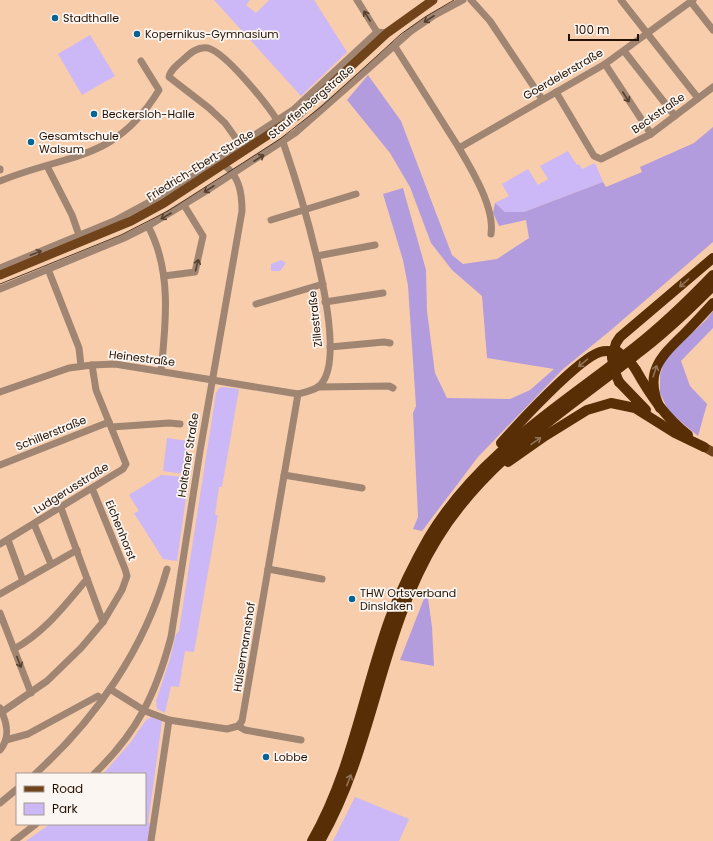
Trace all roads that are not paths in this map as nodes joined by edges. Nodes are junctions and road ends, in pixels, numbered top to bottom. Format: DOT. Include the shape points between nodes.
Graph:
graph roads {
  1 [pos="357,0"];
  2 [pos="433,0"];
  3 [pos="463,0"];
  4 [pos="471,0"];
  5 [pos="621,0"];
  6 [pos="692,1"];
  7 [pos="713,30"];
  8 [pos="377,32"];
  9 [pos="387,33"];
  10 [pos="646,34"];
  11 [pos="394,45"];
  12 [pos="624,51"];
  13 [pos="141,61"];
  14 [pos="605,64"];
  15 [pos="713,87"];
  16 [pos="556,92"];
  17 [pos="698,98"];
  18 [pos="542,99"];
  19 [pos="675,116"];
  20 [pos="277,120"];
  21 [pos="651,134"];
  22 [pos="283,142"];
  23 [pos="240,144"];
  24 [pos="459,148"];
  25 [pos="236,156"];
  26 [pos="47,166"];
  27 [pos="226,171"];
  28 [pos="0,182"];
  29 [pos="356,194"];
  30 [pos="184,205"];
  31 [pos="306,210"];
  32 [pos="271,220"];
  33 [pos="148,226"];
  34 [pos="491,234"];
  35 [pos="79,235"];
  36 [pos="375,245"];
  37 [pos="317,256"];
  38 [pos="713,258"];
  39 [pos="0,268"];
  40 [pos="48,269"];
  41 [pos="713,275"];
  42 [pos="0,276"];
  43 [pos="164,276"];
  44 [pos="322,284"];
  45 [pos="713,286"];
  46 [pos="0,289"];
  47 [pos="384,293"];
  48 [pos="325,302"];
  49 [pos="713,303"];
  50 [pos="256,304"];
  51 [pos="390,343"];
  52 [pos="330,348"];
  53 [pos="614,353"];
  54 [pos="92,364"];
  55 [pos="81,366"];
  56 [pos="161,372"];
  57 [pos="212,379"];
  58 [pos="318,387"];
  59 [pos="392,388"];
  60 [pos="0,392"];
  61 [pos="298,394"];
  62 [pos="660,408"];
  63 [pos="656,420"];
  64 [pos="110,424"];
  65 [pos="180,424"];
  66 [pos="708,449"];
  67 [pos="0,465"];
  68 [pos="284,475"];
  69 [pos="472,479"];
  70 [pos="92,488"];
  71 [pos="362,488"];
  72 [pos="463,502"];
  73 [pos="61,508"];
  74 [pos="34,524"];
  75 [pos="8,540"];
  76 [pos="0,544"];
  77 [pos="77,550"];
  78 [pos="51,564"];
  79 [pos="167,569"];
  80 [pos="268,569"];
  81 [pos="87,579"];
  82 [pos="322,579"];
  83 [pos="23,581"];
  84 [pos="0,594"];
  85 [pos="0,613"];
  86 [pos="103,622"];
  87 [pos="14,649"];
  88 [pos="110,689"];
  89 [pos="31,693"];
  90 [pos="102,700"];
  91 [pos="1,710"];
  92 [pos="145,711"];
  93 [pos="169,720"];
  94 [pos="238,726"];
  95 [pos="359,737"];
  96 [pos="6,740"];
  97 [pos="301,740"];
  98 [pos="0,750"];
  99 [pos="354,755"];
  100 [pos="36,773"];
  101 [pos="95,773"];
  102 [pos="16,790"];
  103 [pos="0,803"];
  104 [pos="35,825"];
  105 [pos="14,841"];
  106 [pos="151,841"];
  107 [pos="312,841"];
  108 [pos="320,841"];
  8 -- 1 [label="street, one-way"];
  2 -- 9 [label="main road, Friedrich-Ebert-Straße"];
  3 -- 11 [label="street, Stauffenbergstraße, one-way" via="433,16"];
  4 -- 18 [label="street" via="490,21"];
  5 -- 10 [label="street"];
  6 -- 7 [label="street"];
  6 -- 10 [label="street, Goerdelerstraße"];
  8 -- 9 [label="street"];
  8 -- 20 [label="street, Friedrich-Ebert-Straße" via="300,103"];
  9 -- 25 [label="main road, Friedrich-Ebert-Straße" via="297,116"];
  10 -- 12 [label="street, Goerdelerstraße"];
  10 -- 17 [label="street"];
  11 -- 22 [label="street, Stauffenbergstraße"];
  11 -- 24 [label="street"];
  12 -- 14 [label="street, Goerdelerstraße"];
  12 -- 19 [label="street"];
  13 -- 26 [label="street" via="159,90 139,119 107,144 88,154"];
  14 -- 16 [label="street, Goerdelerstraße"];
  14 -- 21 [label="street, one-way"];
  15 -- 17 [label="street, Beckstraße"];
  16 -- 18 [label="street, Goerdelerstraße"];
  16 -- 21 [label="street, Beckstraße" via="598,159"];
  17 -- 19 [label="street, Beckstraße"];
  18 -- 24 [label="street, Goerdelerstraße"];
  19 -- 21 [label="street, Beckstraße"];
  20 -- 23 [label="street, Friedrich-Ebert-Straße"];
  20 -- 23 [label="street" via="259,95 224,60 209,48 200,47 176,67 169,75 170,80 209,108 225,123"];
  27 -- 22 [label="street, Stauffenbergstraße, one-way"];
  22 -- 31 [label="street, Zillestraße"];
  23 -- 35 [label="street, Friedrich-Ebert-Straße" via="140,208"];
  24 -- 34 [label="street" via="485,199 492,226"];
  25 -- 27 [label="main road, Friedrich-Ebert-Straße"];
  25 -- 27 [label="street, Holtener Straße"];
  26 -- 28 [label="street"];
  26 -- 35 [label="street" via="72,215"];
  27 -- 30 [label="street, Stauffenbergstraße, one-way"];
  27 -- 42 [label="main road, Friedrich-Ebert-Straße" via="131,221"];
  27 -- 57 [label="street, Holtener Straße" via="240,186 242,211"];
  29 -- 31 [label="street"];
  30 -- 33 [label="street, Stauffenbergstraße, one-way"];
  43 -- 30 [label="street, one-way" via="192,274 197,269 203,236"];
  31 -- 32 [label="street"];
  31 -- 37 [label="street, Zillestraße"];
  33 -- 40 [label="street, Stauffenbergstraße"];
  33 -- 43 [label="street" via="160,254"];
  39 -- 35 [label="street, Friedrich-Ebert-Straße, one-way"];
  36 -- 37 [label="street"];
  37 -- 44 [label="street, Zillestraße"];
  38 -- 53 [label="highway, one-way" via="627,330 620,337"];
  40 -- 46 [label="street, Stauffenbergstraße"];
  40 -- 55 [label="street" via="78,348"];
  41 -- 69 [label="highway" via="651,333 537,420"];
  43 -- 56 [label="street" via="165,315"];
  44 -- 48 [label="street, Zillestraße"];
  44 -- 50 [label="street"];
  45 -- 72 [label="highway" via="656,340 517,446"];
  47 -- 48 [label="street"];
  48 -- 52 [label="street, Zillestraße"];
  62 -- 49 [label="highway, one-way" via="653,385 654,371 658,363 669,348"];
  51 -- 52 [label="street"];
  52 -- 58 [label="street, Zillestraße" via="325,378"];
  53 -- 62 [label="highway, bridge" via="629,360"];
  53 -- 63 [label="highway, bridge" via="614,370 619,382"];
  53 -- 69 [label="highway, one-way" via="600,352 593,355 564,380 490,455"];
  54 -- 55 [label="street, Heinestraße"];
  54 -- 56 [label="street, Heinestraße" via="134,366"];
  54 -- 64 [label="street, Ludgerusstraße" via="96,390"];
  55 -- 60 [label="street, Heinestraße" via="52,373"];
  56 -- 57 [label="street, Heinestraße"];
  57 -- 61 [label="street"];
  57 -- 92 [label="street, Holtener Straße" via="171,637 163,666"];
  58 -- 59 [label="street"];
  58 -- 61 [label="street"];
  61 -- 68 [label="street, Hülsermannshof"];
  62 -- 66 [label="highway" via="680,428"];
  63 -- 66 [label="highway" via="675,434"];
  72 -- 63 [label="highway, one-way" via="510,460 587,410 603,404 619,404 635,408"];
  64 -- 65 [label="street"];
  64 -- 67 [label="street, Schillerstraße"];
  64 -- 70 [label="street, Ludgerusstraße" via="126,464 123,469"];
  68 -- 71 [label="street"];
  68 -- 80 [label="street, Hülsermannshof"];
  69 -- 95 [label="highway" via="430,535 402,587 381,645"];
  70 -- 73 [label="street, Ludgerusstraße"];
  70 -- 86 [label="street, Eichenhorst" via="127,576 122,590"];
  72 -- 95 [label="highway" via="437,539 409,591"];
  73 -- 74 [label="street, Ludgerusstraße"];
  73 -- 77 [label="street"];
  74 -- 75 [label="street, Ludgerusstraße"];
  74 -- 78 [label="street, Ludgerusstraße"];
  75 -- 76 [label="street, Ludgerusstraße"];
  75 -- 83 [label="street"];
  77 -- 78 [label="street"];
  77 -- 81 [label="street"];
  78 -- 83 [label="street"];
  79 -- 88 [label="street" via="151,614"];
  80 -- 82 [label="street"];
  80 -- 94 [label="street, Hülsermannshof" via="244,716"];
  81 -- 86 [label="street"];
  81 -- 87 [label="street" via="53,620"];
  83 -- 84 [label="street"];
  85 -- 87 [label="street"];
  86 -- 89 [label="street, Eichenhorst" via="67,663"];
  87 -- 89 [label="street, one-way"];
  88 -- 90 [label="street"];
  88 -- 92 [label="street"];
  89 -- 91 [label="street, Eichenhorst"];
  90 -- 96 [label="street" via="98,696 28,734"];
  90 -- 100 [label="street" via="68,741"];
  91 -- 96 [label="street" via="8,729"];
  92 -- 93 [label="street"];
  92 -- 101 [label="street, Holtener Straße"];
  93 -- 94 [label="street" via="227,729"];
  93 -- 106 [label="street"];
  94 -- 97 [label="street" via="245,730"];
  95 -- 99 [label="highway"];
  96 -- 98 [label="street"];
  99 -- 107 [label="highway"];
  108 -- 99 [label="highway, one-way" via="341,800"];
  102 -- 103 [label="street"];
  104 -- 105 [label="street"];
}
